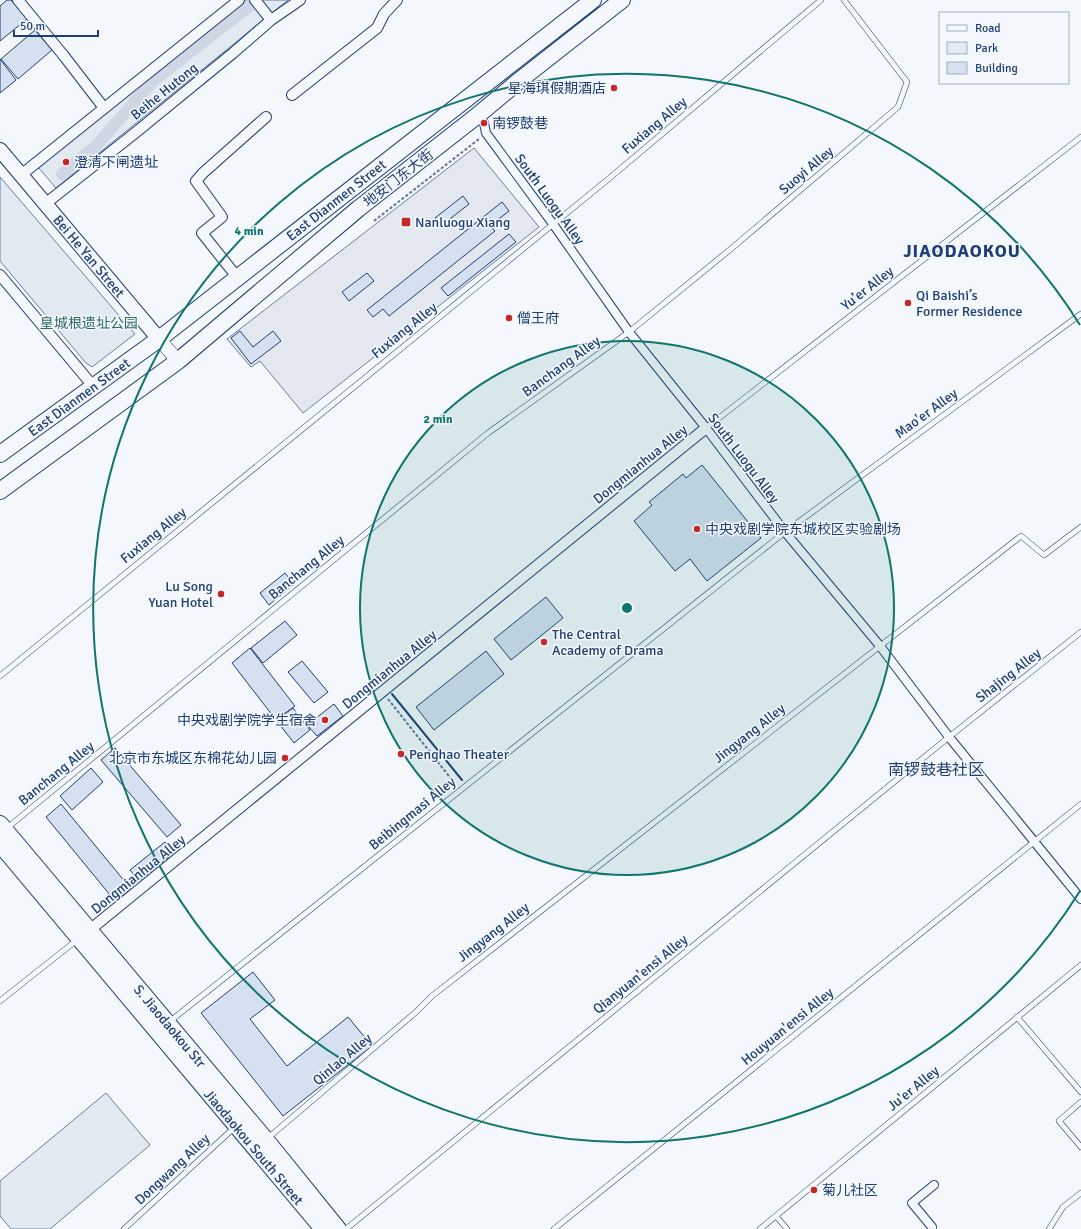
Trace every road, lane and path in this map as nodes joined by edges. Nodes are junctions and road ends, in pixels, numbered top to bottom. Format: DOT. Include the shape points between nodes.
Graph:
graph roads {
  1 [pos="18,0"];
  2 [pos="239,0"];
  3 [pos="255,0"];
  4 [pos="300,0"];
  5 [pos="397,0"];
  6 [pos="593,0"];
  7 [pos="622,0"];
  8 [pos="821,0"];
  9 [pos="844,0"];
  10 [pos="271,20"];
  11 [pos="292,95"];
  12 [pos="104,108"];
  13 [pos="478,115"];
  14 [pos="266,116"];
  15 [pos="486,133"];
  16 [pos="1081,138"];
  17 [pos="0,150"];
  18 [pos="21,175"];
  19 [pos="45,204"];
  20 [pos="374,221"];
  21 [pos="554,224"];
  22 [pos="0,275"];
  23 [pos="237,277"];
  24 [pos="1081,314"];
  25 [pos="629,332"];
  26 [pos="159,339"];
  27 [pos="178,361"];
  28 [pos="93,386"];
  29 [pos="706,428"];
  30 [pos="0,454"];
  31 [pos="0,491"];
  32 [pos="1081,526"];
  33 [pos="785,532"];
  34 [pos="1081,632"];
  35 [pos="880,646"];
  36 [pos="0,676"];
  37 [pos="383,692"];
  38 [pos="949,737"];
  39 [pos="460,790"];
  40 [pos="1081,804"];
  41 [pos="2,833"];
  42 [pos="1035,841"];
  43 [pos="1081,899"];
  44 [pos="85,935"];
  45 [pos="1081,965"];
  46 [pos="432,996"];
  47 [pos="0,1001"];
  48 [pos="1017,1017"];
  49 [pos="168,1023"];
  50 [pos="1081,1092"];
  51 [pos="1081,1102"];
  52 [pos="236,1126"];
  53 [pos="266,1140"];
  54 [pos="1081,1147"];
  55 [pos="934,1185"];
  56 [pos="1081,1194"];
  57 [pos="776,1216"];
  58 [pos="932,1227"];
  59 [pos="124,1229"];
  60 [pos="323,1229"];
  61 [pos="338,1229"];
  62 [pos="346,1229"];
  63 [pos="554,1229"];
  64 [pos="760,1229"];
  65 [pos="787,1229"];
  66 [pos="1049,1229"];
  1 -- 12 [label="street"];
  2 -- 12 [label="street"];
  3 -- 10 [label="street"];
  4 -- 10 [label="street, Beihe Hutong"];
  5 -- 11 [label="street" via="384,14 377,28"];
  6 -- 23 [label="main road, East Dianmen Street"];
  7 -- 13 [label="main road, 地安门东大街"];
  8 -- 21 [label="lane, Fuxiang Alley"];
  9 -- 25 [label="lane, Suoyi Alley" via="907,82 898,107"];
  10 -- 19 [label="street, Beihe Hutong"];
  12 -- 18 [label="street"];
  13 -- 15 [label="street, South Luogu Alley" via="484,123"];
  13 -- 27 [label="main road, 地安门东大街" via="358,209"];
  14 -- 23 [label="street" via="196,180 222,217 202,234"];
  15 -- 20 [label="path"];
  15 -- 21 [label="street, South Luogu Alley"];
  16 -- 29 [label="lane, Yu’er Alley"];
  17 -- 18 [label="main road, Bei He Yan Street"];
  18 -- 19 [label="main road, Bei He Yan Street"];
  19 -- 26 [label="main road, Bei He Yan Street"];
  21 -- 25 [label="street, South Luogu Alley"];
  21 -- 36 [label="lane, Fuxiang Alley"];
  22 -- 28 [label="street"];
  23 -- 26 [label="main road, East Dianmen Street"];
  24 -- 33 [label="lane, Mao'er Alley"];
  25 -- 29 [label="street, South Luogu Alley"];
  25 -- 41 [label="lane, Banchang Alley" via="488,433"];
  26 -- 27 [label="street, Bei He Yan Street"];
  26 -- 28 [label="main road, East Dianmen Street"];
  27 -- 31 [label="main road, East Dianmen Street"];
  28 -- 30 [label="main road, East Dianmen Street"];
  29 -- 33 [label="street, South Luogu Alley"];
  29 -- 37 [label="street, Dongmianhua Alley"];
  32 -- 35 [label="lane, Jingyang Alley" via="1044,555 1021,536"];
  33 -- 35 [label="street, South Luogu Alley"];
  33 -- 39 [label="lane, Beibingmasi Alley"];
  34 -- 38 [label="lane, Shajing Alley"];
  35 -- 38 [label="street, South Luogu Alley"];
  35 -- 46 [label="lane, Jingyang Alley"];
  37 -- 39 [label="path"];
  37 -- 44 [label="street, Dongmianhua Alley"];
  38 -- 42 [label="street, South Luogu Alley"];
  38 -- 62 [label="lane, Qianyuan'ensi Alley"];
  39 -- 49 [label="lane, Beibingmasi Alley"];
  40 -- 42 [label="lane, Houyuan'ensi Alley"];
  41 -- 44 [label="main road, Jiaodaokou South Street"];
  42 -- 43 [label="street, South Luogu Alley"];
  42 -- 63 [label="lane, Houyuan'ensi Alley"];
  44 -- 47 [label="lane"];
  44 -- 49 [label="main road, S. Jiaodaokou Str"];
  44 -- 52 [label="main road, Jiaodaokou South Street"];
  45 -- 48 [label="lane, Ju'er Alley"];
  46 -- 53 [label="lane, Qinlao Alley"];
  48 -- 50 [label="lane"];
  48 -- 57 [label="lane, Ju'er Alley"];
  49 -- 53 [label="main road, S. Jiaodaokou Str"];
  51 -- 54 [label="lane" via="1059,1121"];
  52 -- 59 [label="lane, Dongwang Alley"];
  52 -- 60 [label="main road, Jiaodaokou South Street"];
  53 -- 61 [label="main road, S. Jiaodaokou Str"];
  55 -- 58 [label="street" via="912,1203"];
  56 -- 66 [label="lane" via="1063,1207"];
  57 -- 64 [label="lane, Ju'er Alley"];
  57 -- 65 [label="lane"];
}
